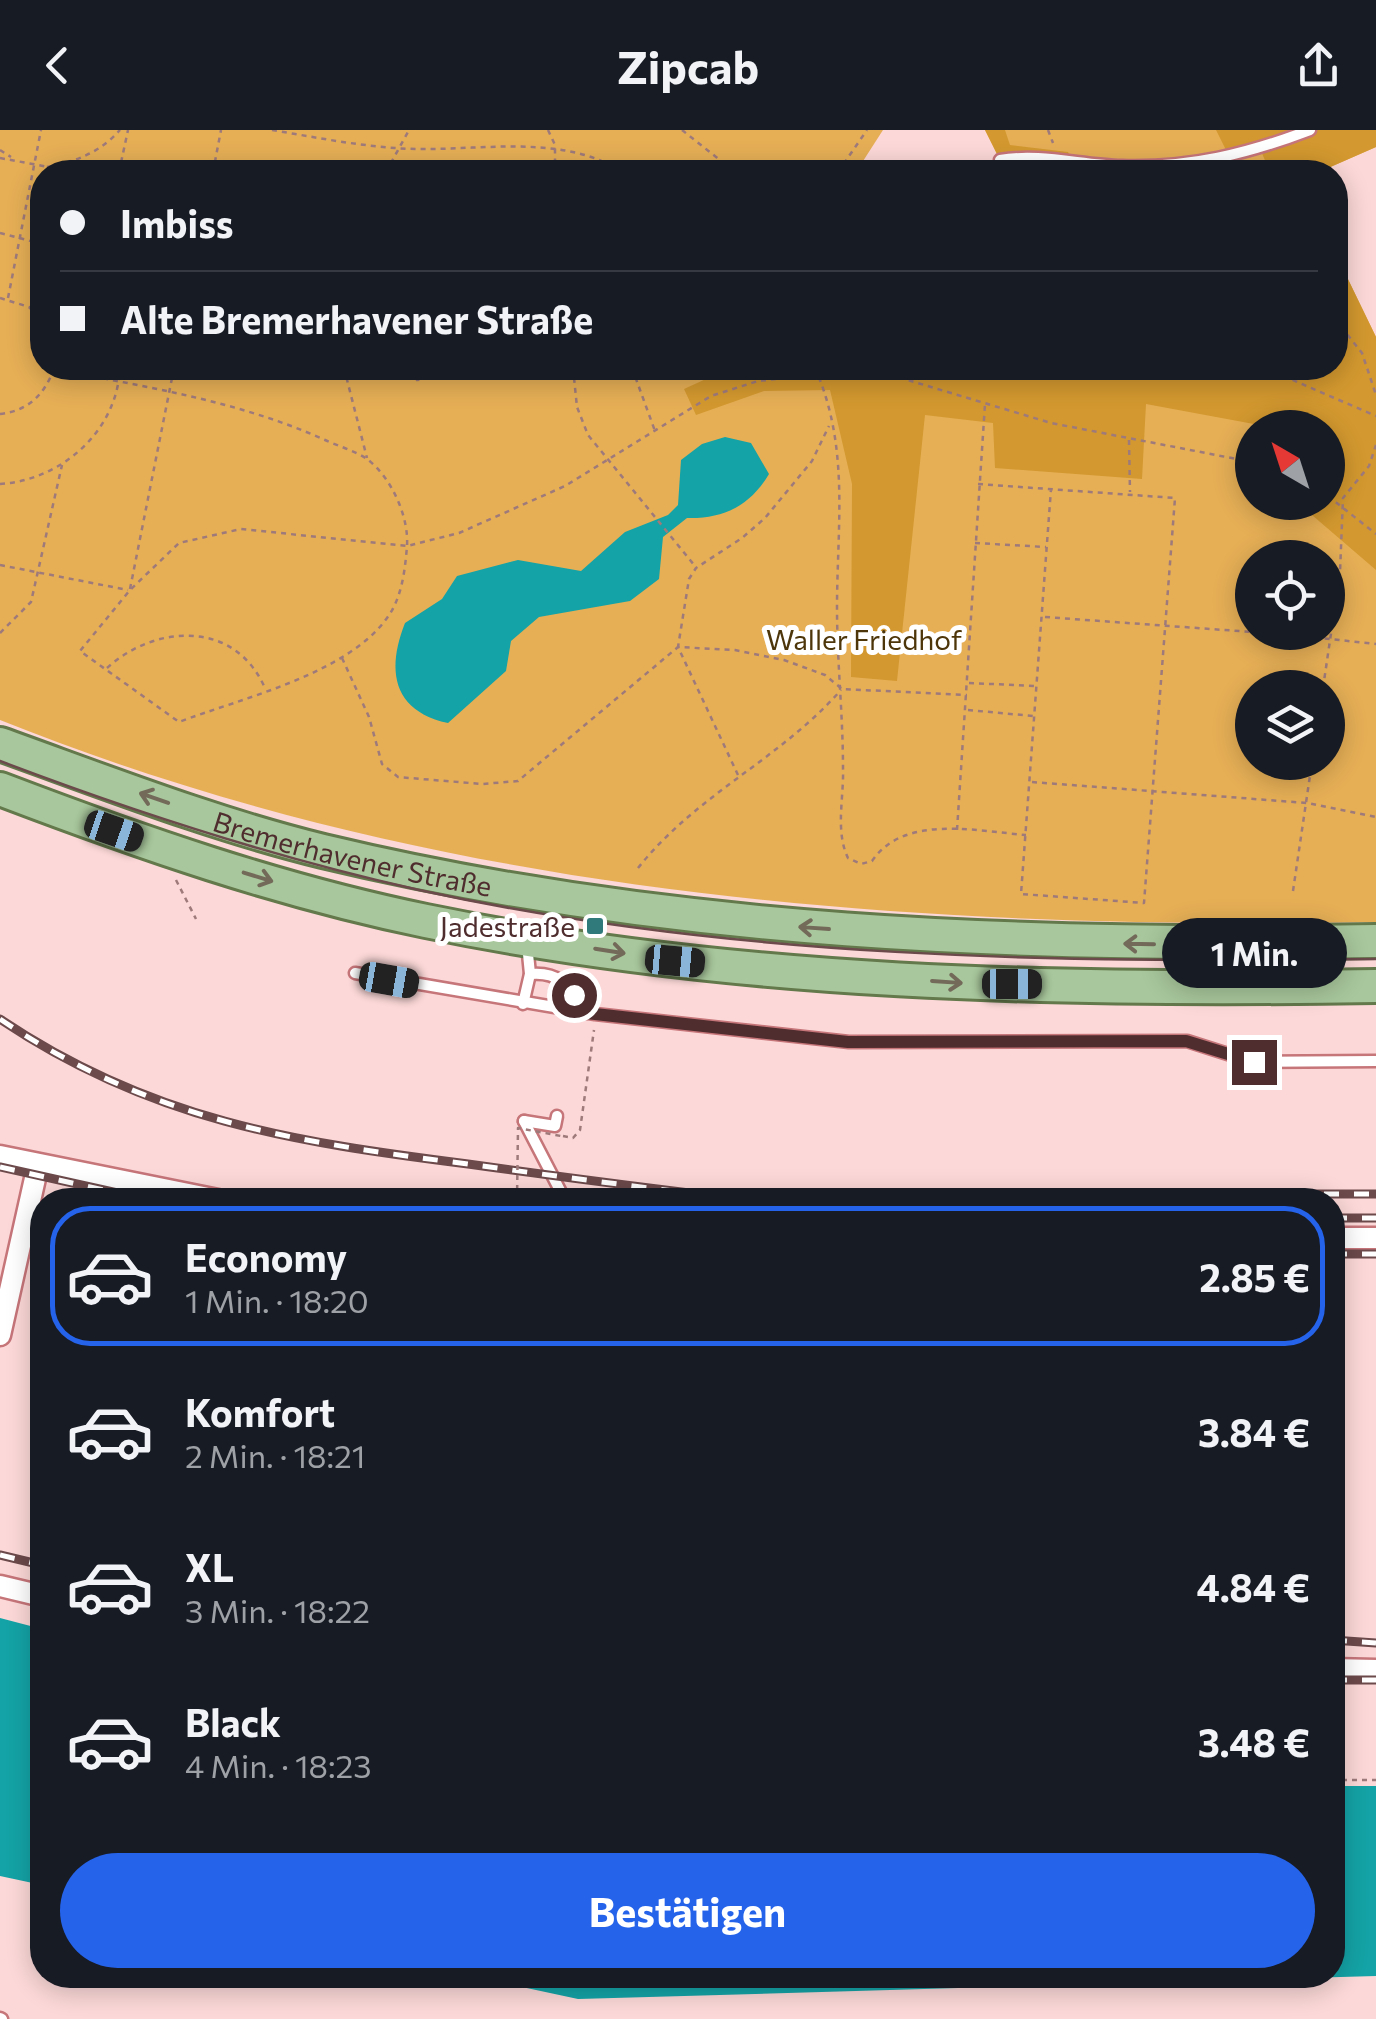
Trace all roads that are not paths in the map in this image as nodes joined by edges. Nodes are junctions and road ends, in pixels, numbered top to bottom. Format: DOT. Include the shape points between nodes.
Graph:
graph roads {
  1 [pos="1310,130"];
  2 [pos="1000,160"];
  3 [pos="1063,160"];
  4 [pos="1217,160"];
  5 [pos="0,744"];
  6 [pos="0,789"];
  7 [pos="525,938"];
  8 [pos="1376,941"];
  9 [pos="355,974"];
  10 [pos="530,974"];
  11 [pos="1376,986"];
  12 [pos="523,1004"];
  13 [pos="591,1013"];
  14 [pos="1376,1061"];
  15 [pos="557,1116"];
  16 [pos="0,1156"];
  17 [pos="38,1166"];
  18 [pos="33,1188"];
  19 [pos="154,1188"];
  20 [pos="558,1188"];
  21 [pos="30,1202"];
  22 [pos="1345,1238"];
  23 [pos="1376,1238"];
  24 [pos="0,1335"];
  25 [pos="0,1586"];
  26 [pos="30,1593"];
  27 [pos="1345,1669"];
  28 [pos="1376,1670"];
  1 -- 4 [label="lane"];
  2 -- 3 [label="lane"];
  8 -- 5 [label="main road, Bremerhavener Straße, one-way" via="966,940 617,906 305,846"];
  6 -- 7 [label="main road, Bremerhavener Straße, one-way" via="319,896"];
  7 -- 10 [label="lane"];
  7 -- 11 [label="main road, Bremerhavener Straße, one-way" via="675,961 974,984"];
  9 -- 12 [label="lane"];
  10 -- 12 [label="lane"];
  10 -- 13 [label="lane" via="562,978"];
  12 -- 13 [label="lane"];
  13 -- 14 [label="lane" via="848,1042 1186,1041 1254,1062"];
  15 -- 20 [label="lane" via="556,1126 524,1121"];
  16 -- 17 [label="street"];
  17 -- 18 [label="street"];
  17 -- 19 [label="street"];
  21 -- 24 [label="street"];
  22 -- 23 [label="street"];
  25 -- 26 [label="street"];
  27 -- 28 [label="street"];
}
